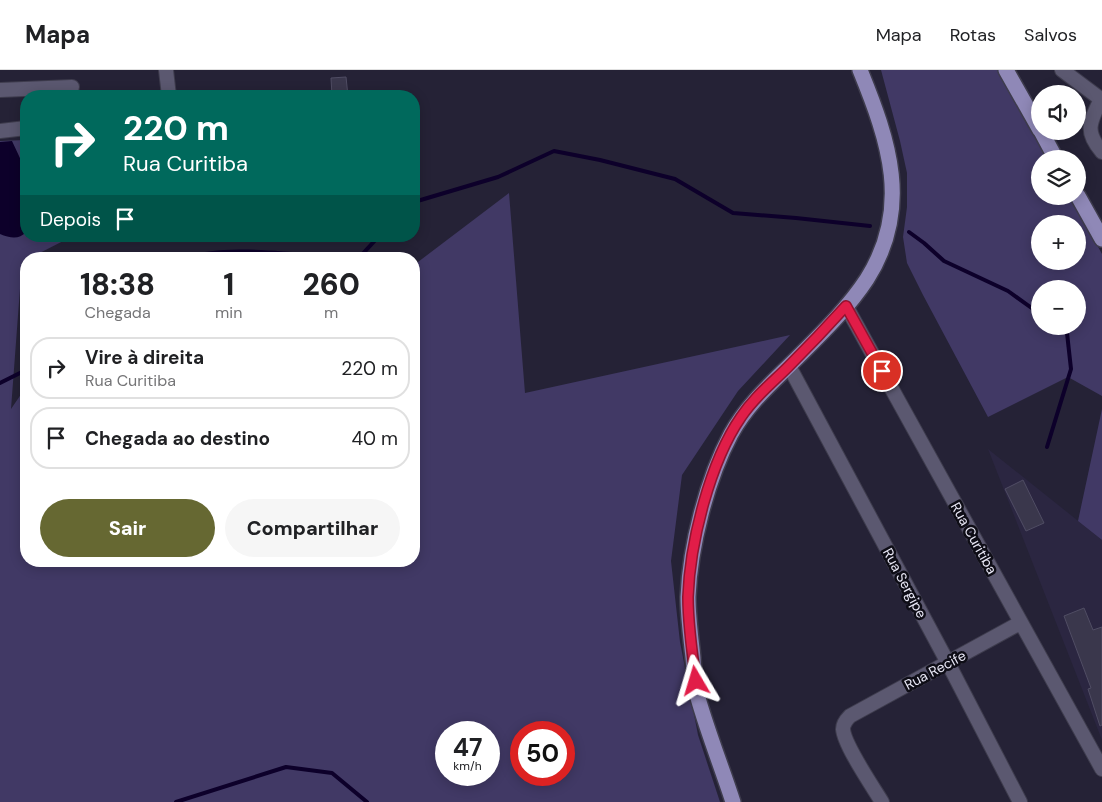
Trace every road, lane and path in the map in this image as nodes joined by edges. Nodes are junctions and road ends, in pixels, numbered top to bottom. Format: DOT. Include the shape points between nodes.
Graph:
graph roads {
  1 [pos="166,70"];
  2 [pos="860,70"];
  3 [pos="1006,70"];
  4 [pos="1062,70"];
  5 [pos="72,87"];
  6 [pos="0,90"];
  7 [pos="168,90"];
  8 [pos="1102,100"];
  9 [pos="1031,114"];
  10 [pos="20,129"];
  11 [pos="0,131"];
  12 [pos="1102,152"];
  13 [pos="1083,205"];
  14 [pos="1102,240"];
  15 [pos="846,306"];
  16 [pos="789,366"];
  17 [pos="1020,623"];
  18 [pos="948,663"];
  19 [pos="1102,769"];
  20 [pos="733,802"];
  21 [pos="882,802"];
  22 [pos="1020,802"];
  1 -- 7 [label="street"];
  2 -- 15 [label="main road" via="882,126 890,157 893,189 890,225 882,250 867,279"];
  3 -- 9 [label="main road"];
  4 -- 8 [label="street"];
  5 -- 6 [label="street"];
  8 -- 12 [label="street" via="1090,133"];
  10 -- 11 [label="street"];
  13 -- 14 [label="main road"];
  15 -- 16 [label="main road"];
  15 -- 17 [label="street, Rua Curitiba"];
  16 -- 18 [label="street, Rua Sergipe"];
  16 -- 20 [label="main road" via="757,397 730,434 708,491 690,568 688,599 698,696"];
  17 -- 18 [label="street, Rua Recife"];
  17 -- 19 [label="street, Rua Curitiba"];
  18 -- 21 [label="street, Rua Recife" via="850,716 844,724 845,737"];
  18 -- 22 [label="street, Rua Sergipe"];
}
